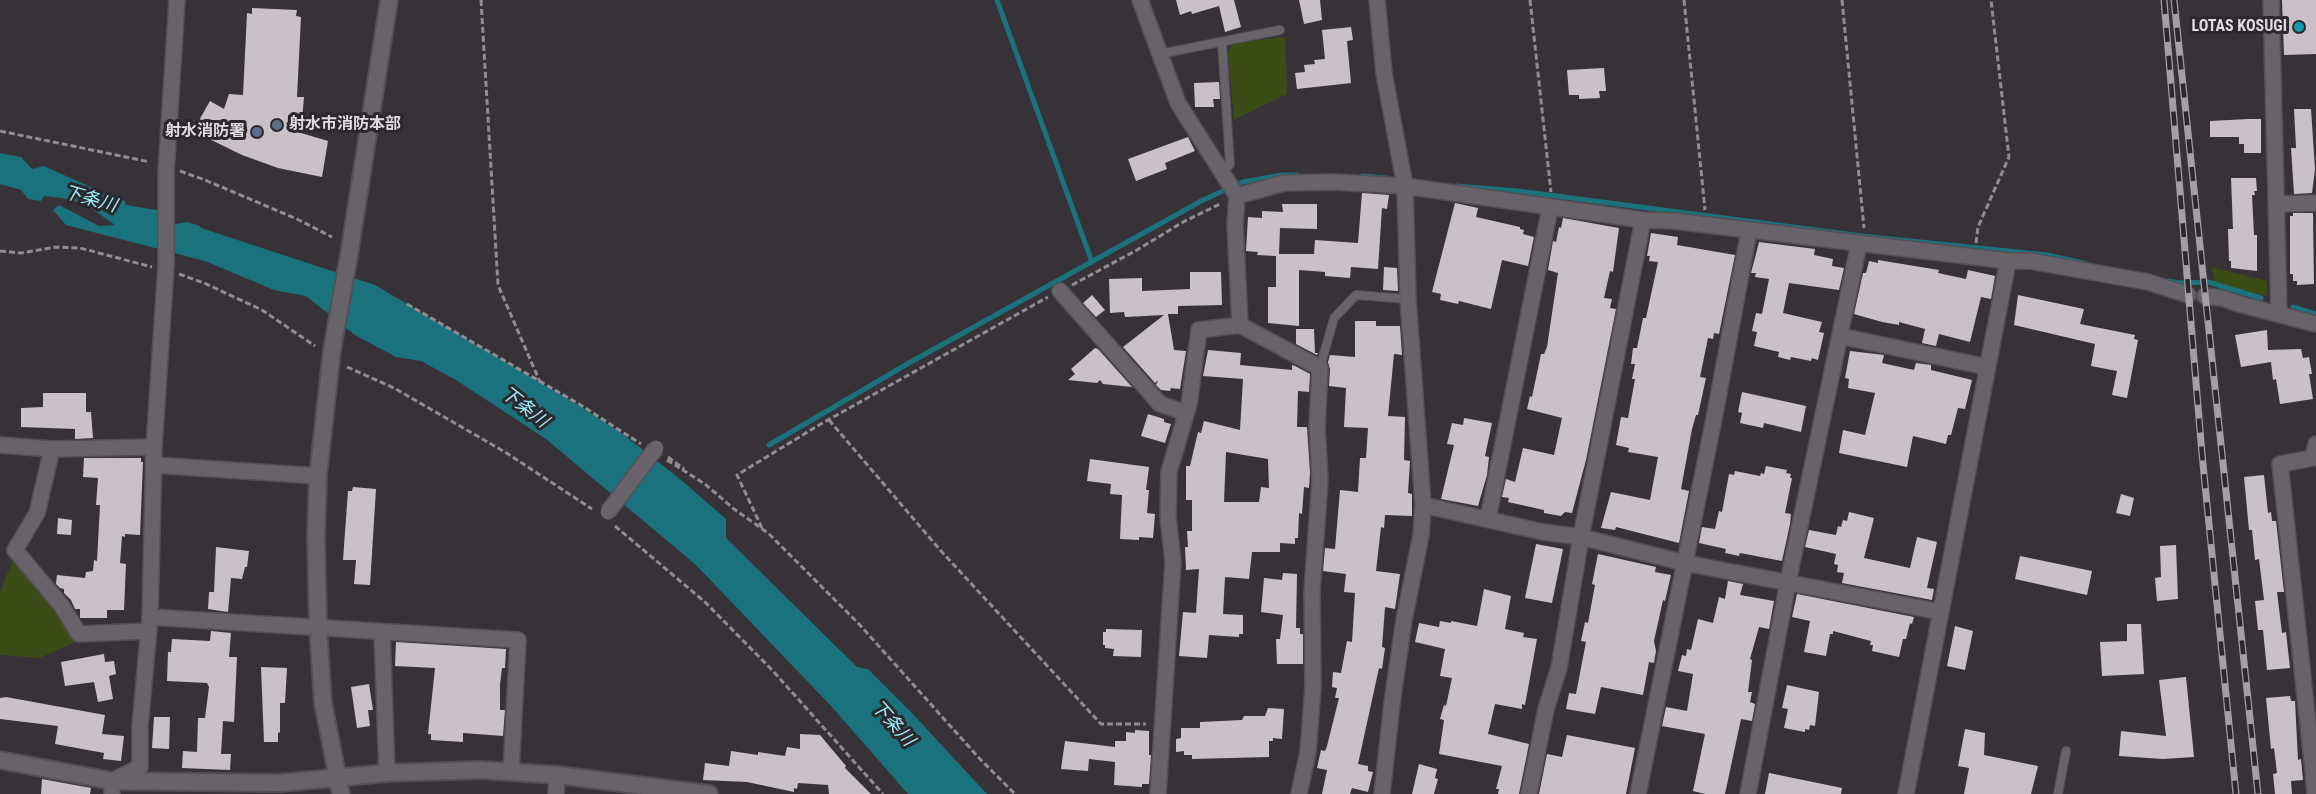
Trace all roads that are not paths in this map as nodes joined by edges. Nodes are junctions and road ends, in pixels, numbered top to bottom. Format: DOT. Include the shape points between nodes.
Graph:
graph roads {
  1 [pos="177,0"];
  2 [pos="388,0"];
  3 [pos="1140,0"];
  4 [pos="1377,0"];
  5 [pos="2271,0"];
  6 [pos="1280,30"];
  7 [pos="1222,42"];
  8 [pos="1160,54"];
  9 [pos="1220,171"];
  10 [pos="1406,186"];
  11 [pos="1237,196"];
  12 [pos="2316,203"];
  13 [pos="2277,204"];
  14 [pos="1552,208"];
  15 [pos="1643,220"];
  16 [pos="1749,231"];
  17 [pos="1859,244"];
  18 [pos="2008,261"];
  19 [pos="1060,291"];
  20 [pos="2188,295"];
  21 [pos="2205,296"];
  22 [pos="1408,299"];
  23 [pos="2279,314"];
  24 [pos="1240,324"];
  25 [pos="2316,324"];
  26 [pos="1840,336"];
  27 [pos="1988,367"];
  28 [pos="1320,368"];
  29 [pos="1186,413"];
  30 [pos="2316,444"];
  31 [pos="0,445"];
  32 [pos="154,447"];
  33 [pos="52,449"];
  34 [pos="655,451"];
  35 [pos="154,465"];
  36 [pos="318,476"];
  37 [pos="1423,506"];
  38 [pos="606,514"];
  39 [pos="1488,519"];
  40 [pos="1581,537"];
  41 [pos="1685,564"];
  42 [pos="1788,582"];
  43 [pos="1941,612"];
  44 [pos="149,624"];
  45 [pos="318,627"];
  46 [pos="382,632"];
  47 [pos="2066,751"];
  48 [pos="0,760"];
  49 [pos="2314,770"];
  50 [pos="511,772"];
  51 [pos="387,773"];
  52 [pos="557,775"];
  53 [pos="339,786"];
  54 [pos="112,787"];
  55 [pos="690,792"];
  56 [pos="556,794"];
  57 [pos="709,794"];
  58 [pos="1158,794"];
  59 [pos="1299,794"];
  60 [pos="1382,794"];
  61 [pos="1528,794"];
  62 [pos="1638,794"];
  63 [pos="1748,794"];
  64 [pos="1906,794"];
  65 [pos="2058,794"];
  66 [pos="2315,794"];
  1 -- 32 [label="street"];
  2 -- 36 [label="street" via="331,356"];
  3 -- 8 [label="street"];
  4 -- 10 [label="street" via="1384,73"];
  5 -- 13 [label="street"];
  6 -- 7 [label="lane"];
  7 -- 8 [label="lane"];
  7 -- 9 [label="lane" via="1230,165"];
  8 -- 9 [label="street" via="1178,103"];
  9 -- 11 [label="street"];
  10 -- 11 [label="street" via="1284,183"];
  10 -- 14 [label="street"];
  10 -- 22 [label="street"];
  11 -- 24 [label="street"];
  12 -- 13 [label="street"];
  13 -- 23 [label="street"];
  14 -- 15 [label="street"];
  14 -- 39 [label="street"];
  15 -- 16 [label="street"];
  15 -- 40 [label="street"];
  16 -- 17 [label="street"];
  16 -- 41 [label="street"];
  17 -- 18 [label="street"];
  17 -- 26 [label="street"];
  18 -- 20 [label="street" via="2030,261 2148,282"];
  18 -- 27 [label="street"];
  19 -- 29 [label="street" via="1160,404"];
  20 -- 21 [label="lane"];
  21 -- 23 [label="street" via="2222,297"];
  22 -- 28 [label="lane" via="1356,295 1334,318"];
  22 -- 37 [label="street"];
  23 -- 25 [label="street"];
  24 -- 28 [label="street"];
  24 -- 29 [label="street" via="1199,330"];
  26 -- 27 [label="street"];
  26 -- 42 [label="street"];
  27 -- 43 [label="street"];
  28 -- 59 [label="street" via="1320,480 1312,591 1313,687 1308,752"];
  29 -- 58 [label="street" via="1169,472 1173,562"];
  30 -- 49 [label="street" via="2313,459 2280,464"];
  31 -- 33 [label="street"];
  32 -- 33 [label="street"];
  32 -- 35 [label="street"];
  33 -- 44 [label="street" via="37,513 15,550 61,605 79,634"];
  34 -- 38 [label="street, bridge"];
  35 -- 36 [label="street"];
  35 -- 44 [label="street"];
  36 -- 45 [label="street"];
  37 -- 39 [label="street"];
  37 -- 60 [label="street"];
  39 -- 40 [label="street"];
  40 -- 41 [label="street"];
  40 -- 61 [label="street" via="1559,668"];
  41 -- 42 [label="street"];
  41 -- 62 [label="street"];
  42 -- 43 [label="street"];
  42 -- 63 [label="street"];
  43 -- 64 [label="street"];
  44 -- 45 [label="street"];
  44 -- 54 [label="street" via="140,767"];
  45 -- 46 [label="street"];
  45 -- 53 [label="street" via="323,703"];
  46 -- 50 [label="street" via="518,640"];
  46 -- 51 [label="street"];
  47 -- 65 [label="lane"];
  48 -- 54 [label="street"];
  49 -- 66 [label="street"];
  50 -- 51 [label="street"];
  50 -- 52 [label="street"];
  51 -- 53 [label="street"];
  52 -- 55 [label="street"];
  52 -- 56 [label="street"];
  53 -- 54 [label="street" via="224,783"];
  55 -- 57 [label="street"];
}
